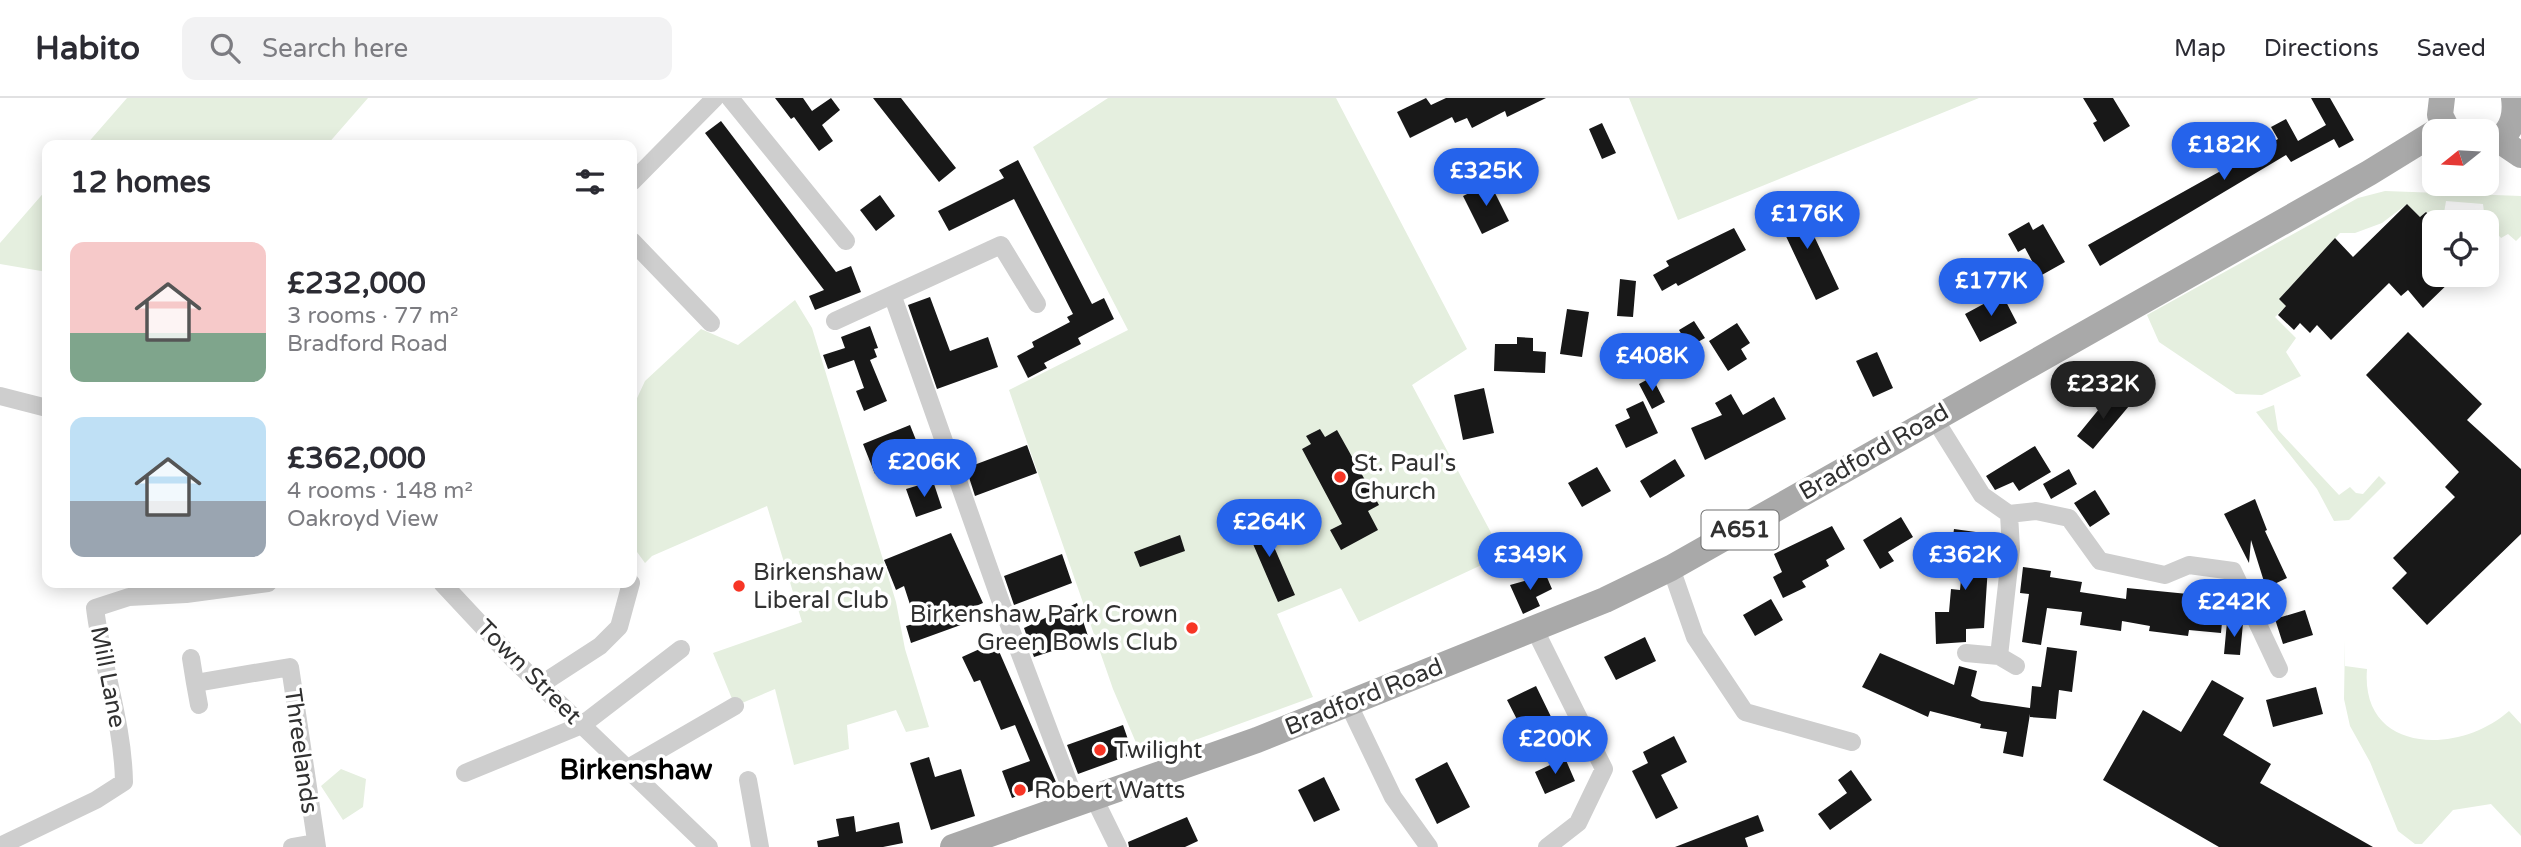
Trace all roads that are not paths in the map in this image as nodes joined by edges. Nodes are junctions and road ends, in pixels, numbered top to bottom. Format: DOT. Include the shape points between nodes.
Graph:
graph roads {
  1 [pos="715,98"];
  2 [pos="730,98"];
  3 [pos="2442,98"];
  4 [pos="2514,98"];
  5 [pos="2440,119"];
  6 [pos="2499,135"];
  7 [pos="2422,142"];
  8 [pos="2499,145"];
  9 [pos="2521,155"];
  10 [pos="637,177"];
  11 [pos="846,241"];
  12 [pos="637,247"];
  13 [pos="893,297"];
  14 [pos="1037,304"];
  15 [pos="835,321"];
  16 [pos="711,323"];
  17 [pos="0,396"];
  18 [pos="42,407"];
  19 [pos="1934,418"];
  20 [pos="2009,514"];
  21 [pos="1671,568"];
  22 [pos="231,588"];
  23 [pos="447,588"];
  24 [pos="630,588"];
  25 [pos="1534,628"];
  26 [pos="681,649"];
  27 [pos="1966,653"];
  28 [pos="1999,656"];
  29 [pos="191,658"];
  30 [pos="2016,666"];
  31 [pos="2279,669"];
  32 [pos="195,684"];
  33 [pos="540,685"];
  34 [pos="1347,701"];
  35 [pos="199,705"];
  36 [pos="735,706"];
  37 [pos="582,725"];
  38 [pos="1852,742"];
  39 [pos="628,768"];
  40 [pos="465,773"];
  41 [pos="748,780"];
  42 [pos="1085,802"];
  43 [pos="1005,840"];
  44 [pos="316,845"];
  45 [pos="0,846"];
  46 [pos="292,847"];
  47 [pos="709,847"];
  48 [pos="760,847"];
  49 [pos="953,847"];
  50 [pos="1118,847"];
  51 [pos="1429,847"];
  52 [pos="1547,847"];
  1 -- 10 [label="street"];
  2 -- 11 [label="street"];
  3 -- 5 [label="main road"];
  4 -- 6 [label="main road" via="2515,117"];
  7 -- 19 [label="main road, Bradford Road / A651"];
  8 -- 9 [label="main road"];
  12 -- 16 [label="street"];
  13 -- 14 [label="street" via="1001,245"];
  13 -- 15 [label="street"];
  13 -- 42 [label="street" via="1008,622"];
  17 -- 18 [label="street"];
  19 -- 20 [label="street" via="1982,495"];
  19 -- 21 [label="main road, Bradford Road / A651"];
  20 -- 28 [label="street" via="2011,549"];
  20 -- 31 [label="street" via="2036,511 2069,518 2101,561 2165,575 2189,565 2233,571"];
  21 -- 25 [label="main road, Bradford Road / A651"];
  21 -- 38 [label="street" via="1695,637 1745,712"];
  22 -- 45 [label="street, Mill Lane" via="129,597 95,608 123,751 124,782"];
  23 -- 33 [label="street, Town Street"];
  24 -- 33 [label="street" via="619,627 600,646"];
  25 -- 34 [label="main road, Bradford Road / A651"];
  25 -- 52 [label="street" via="1604,769 1578,823"];
  26 -- 37 [label="street"];
  27 -- 28 [label="street"];
  28 -- 30 [label="street"];
  29 -- 32 [label="street"];
  32 -- 35 [label="street"];
  32 -- 44 [label="street, Threelands" via="290,667"];
  33 -- 37 [label="street, Town Street"];
  34 -- 42 [label="main road, Bradford Road / A651" via="1257,740"];
  34 -- 51 [label="street" via="1393,797"];
  36 -- 39 [label="street"];
  37 -- 39 [label="street, Town Street"];
  37 -- 40 [label="street"];
  39 -- 47 [label="street, Town Street"];
  41 -- 48 [label="street"];
  42 -- 43 [label="main road, Bradford Road / A651"];
  42 -- 50 [label="street"];
  43 -- 49 [label="main road, Bradford Road / A651"];
  44 -- 46 [label="street"];
}
